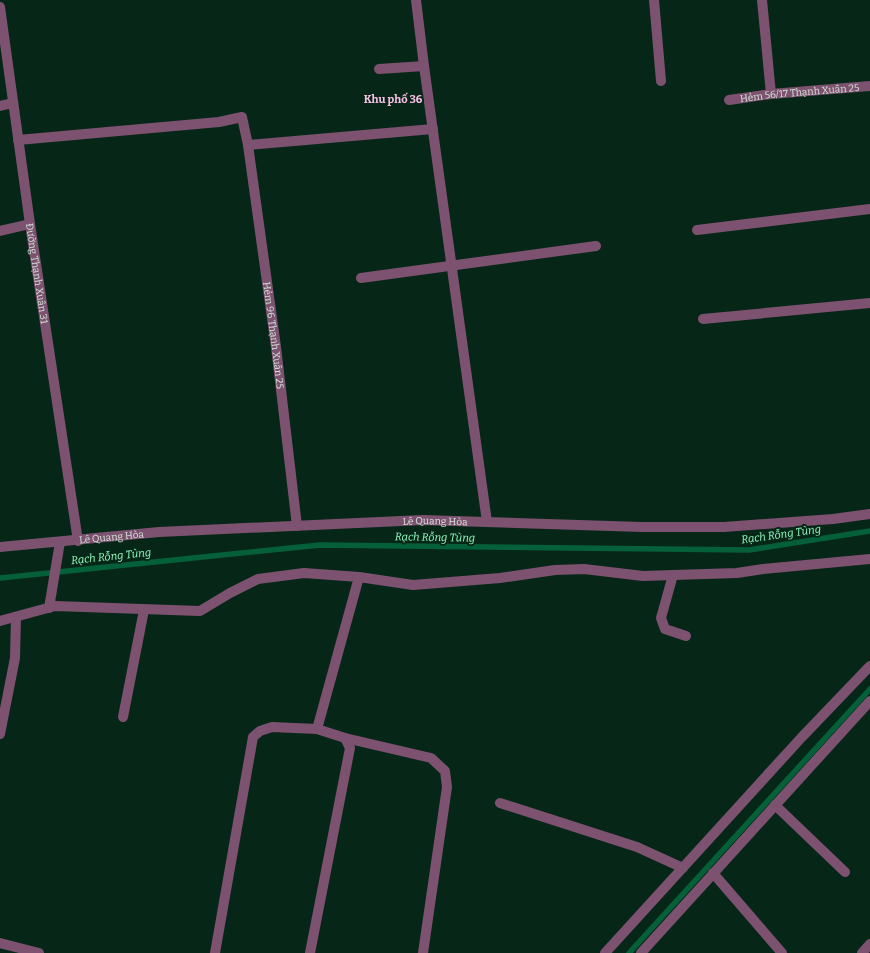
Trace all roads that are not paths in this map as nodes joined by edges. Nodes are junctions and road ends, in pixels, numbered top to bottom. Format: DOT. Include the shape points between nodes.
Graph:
graph roads {
  1 [pos="416,0"];
  2 [pos="654,0"];
  3 [pos="762,0"];
  4 [pos="0,7"];
  5 [pos="3,50"];
  6 [pos="424,66"];
  7 [pos="379,69"];
  8 [pos="661,81"];
  9 [pos="870,86"];
  10 [pos="771,94"];
  11 [pos="728,100"];
  12 [pos="13,104"];
  13 [pos="0,106"];
  14 [pos="432,129"];
  15 [pos="18,140"];
  16 [pos="248,145"];
  17 [pos="870,209"];
  18 [pos="30,224"];
  19 [pos="697,230"];
  20 [pos="0,231"];
  21 [pos="596,246"];
  22 [pos="452,266"];
  23 [pos="361,278"];
  24 [pos="870,303"];
  25 [pos="703,319"];
  26 [pos="870,514"];
  27 [pos="487,522"];
  28 [pos="297,526"];
  29 [pos="78,541"];
  30 [pos="60,542"];
  31 [pos="0,547"];
  32 [pos="870,559"];
  33 [pos="672,575"];
  34 [pos="359,577"];
  35 [pos="49,608"];
  36 [pos="144,610"];
  37 [pos="16,617"];
  38 [pos="0,621"];
  39 [pos="686,636"];
  40 [pos="870,666"];
  41 [pos="870,701"];
  42 [pos="123,717"];
  43 [pos="317,729"];
  44 [pos="0,734"];
  45 [pos="345,738"];
  46 [pos="500,803"];
  47 [pos="775,805"];
  48 [pos="683,868"];
  49 [pos="844,872"];
  50 [pos="713,873"];
  51 [pos="0,943"];
  52 [pos="870,944"];
  53 [pos="39,953"];
  54 [pos="216,953"];
  55 [pos="310,953"];
  56 [pos="422,953"];
  57 [pos="605,953"];
  58 [pos="640,953"];
  59 [pos="782,953"];
  60 [pos="862,953"];
  1 -- 6 [label="street"];
  2 -- 8 [label="street"];
  3 -- 10 [label="street"];
  4 -- 5 [label="street, Đường Thạnh Xuân 31"];
  5 -- 12 [label="street, Đường Thạnh Xuân 31"];
  6 -- 7 [label="street"];
  6 -- 14 [label="street"];
  9 -- 10 [label="street, Hẻm 56/17 Thạnh Xuân 25"];
  10 -- 11 [label="street, Hẻm 56/17 Thạnh Xuân 25"];
  12 -- 13 [label="street"];
  12 -- 15 [label="street, Đường Thạnh Xuân 31"];
  14 -- 16 [label="street"];
  14 -- 22 [label="street"];
  15 -- 16 [label="street, Hẻm 96 Thạnh Xuân 25" via="242,118"];
  15 -- 18 [label="street, Đường Thạnh Xuân 31"];
  16 -- 28 [label="street, Hẻm 96 Thạnh Xuân 25" via="276,347"];
  17 -- 19 [label="street"];
  18 -- 20 [label="street"];
  18 -- 29 [label="street, Đường Thạnh Xuân 31"];
  21 -- 22 [label="street"];
  22 -- 23 [label="street"];
  22 -- 27 [label="street"];
  24 -- 25 [label="street"];
  26 -- 27 [label="street, Lê Quang Hòa" via="724,527"];
  27 -- 28 [label="street, Lê Quang Hòa" via="423,520"];
  28 -- 29 [label="street, Lê Quang Hòa" via="159,532"];
  29 -- 30 [label="street, Lê Quang Hòa"];
  30 -- 31 [label="street, Lê Quang Hòa"];
  30 -- 35 [label="street"];
  32 -- 33 [label="street" via="736,573"];
  33 -- 34 [label="street" via="643,576 584,569 555,570 500,578 413,585"];
  33 -- 39 [label="street" via="662,618 666,629"];
  34 -- 36 [label="street" via="304,573 258,579 200,611"];
  34 -- 43 [label="street"];
  35 -- 36 [label="street" via="55,606"];
  35 -- 37 [label="street"];
  36 -- 42 [label="street"];
  37 -- 38 [label="street"];
  37 -- 44 [label="street" via="15,658"];
  40 -- 48 [label="street"];
  41 -- 47 [label="street"];
  43 -- 45 [label="street"];
  43 -- 54 [label="street" via="272,727 260,731 253,737"];
  45 -- 55 [label="street" via="350,748"];
  45 -- 56 [label="street" via="431,758 445,771 447,786"];
  46 -- 48 [label="street" via="636,847"];
  47 -- 49 [label="street"];
  47 -- 50 [label="street"];
  48 -- 57 [label="street"];
  50 -- 58 [label="street"];
  50 -- 59 [label="street"];
  51 -- 53 [label="street"];
  52 -- 60 [label="street"];
}
